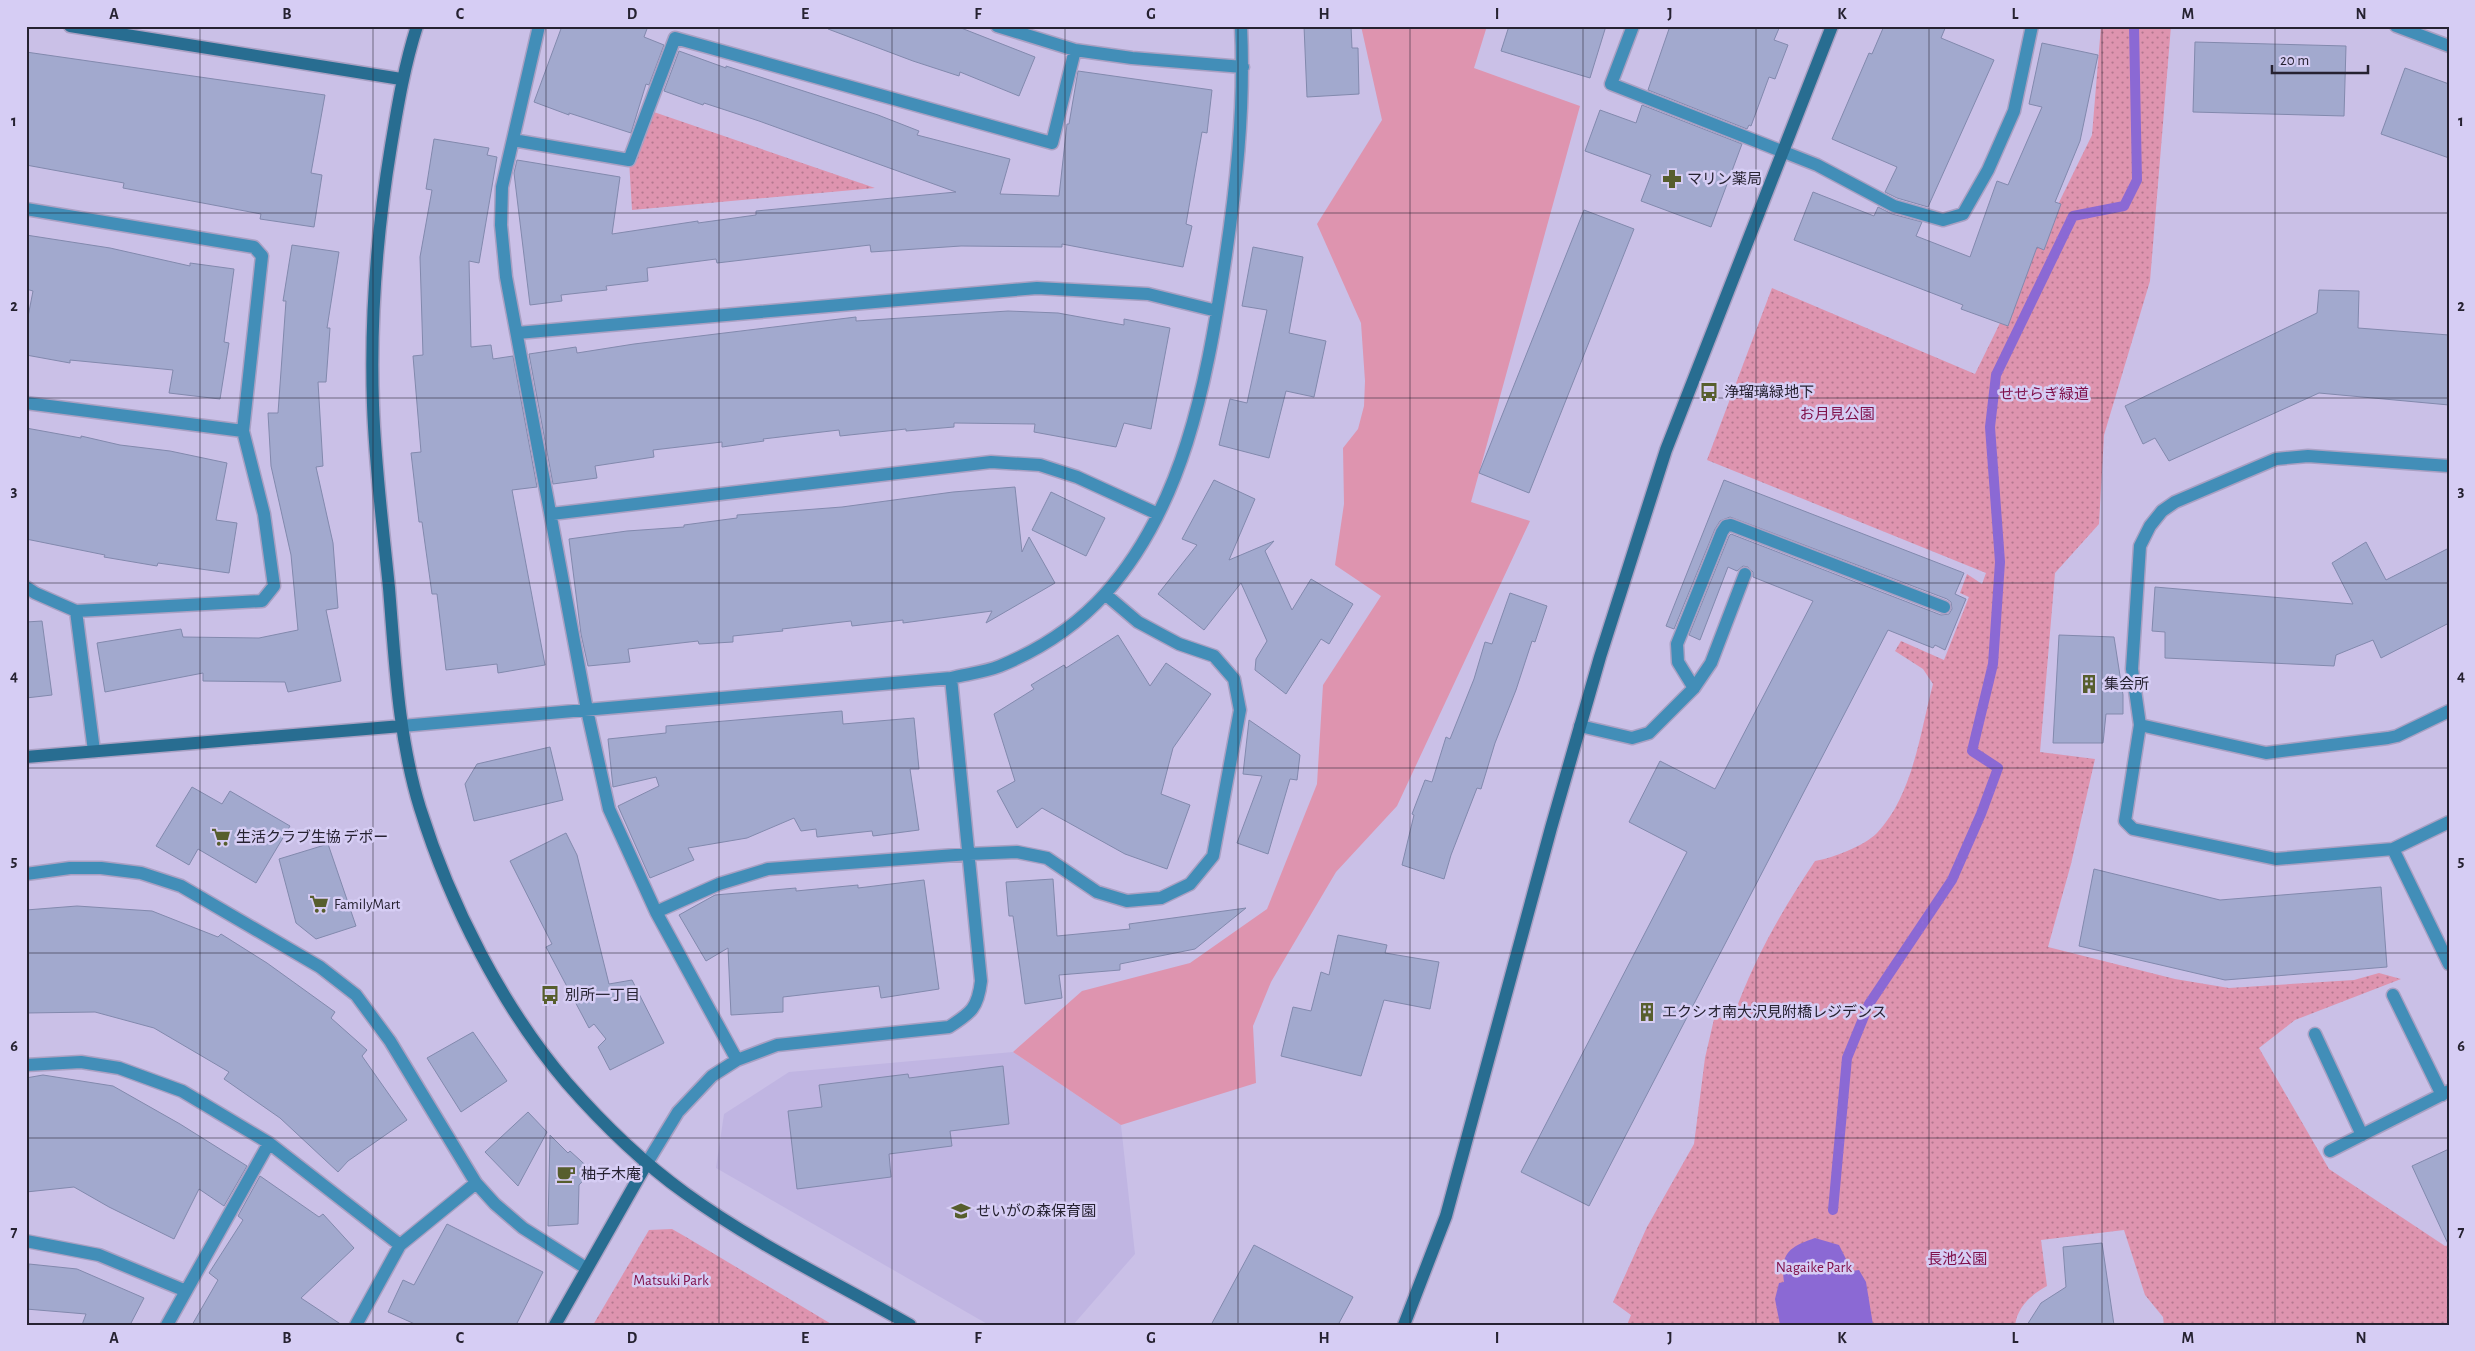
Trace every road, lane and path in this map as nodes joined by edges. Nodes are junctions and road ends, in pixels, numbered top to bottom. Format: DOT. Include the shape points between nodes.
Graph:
graph roads {
  1 [pos="70,26"];
  2 [pos="417,26"];
  3 [pos="539,26"];
  4 [pos="997,26"];
  5 [pos="1241,26"];
  6 [pos="1633,26"];
  7 [pos="1832,26"];
  8 [pos="2032,26"];
  9 [pos="2396,26"];
  10 [pos="2449,46"];
  11 [pos="1075,50"];
  12 [pos="1243,67"];
  13 [pos="401,79"];
  14 [pos="514,140"];
  15 [pos="1783,152"];
  16 [pos="26,209"];
  17 [pos="1217,311"];
  18 [pos="516,333"];
  19 [pos="26,402"];
  20 [pos="243,431"];
  21 [pos="2449,466"];
  22 [pos="551,514"];
  23 [pos="1158,514"];
  24 [pos="1745,574"];
  25 [pos="26,587"];
  26 [pos="1105,594"];
  27 [pos="1944,607"];
  28 [pos="76,610"];
  29 [pos="951,678"];
  30 [pos="1694,688"];
  31 [pos="586,710"];
  32 [pos="2449,711"];
  33 [pos="2140,725"];
  34 [pos="402,726"];
  35 [pos="1580,726"];
  36 [pos="94,751"];
  37 [pos="26,757"];
  38 [pos="2449,822"];
  39 [pos="2394,849"];
  40 [pos="969,854"];
  41 [pos="26,874"];
  42 [pos="656,912"];
  43 [pos="2449,964"];
  44 [pos="2393,995"];
  45 [pos="2315,1034"];
  46 [pos="738,1060"];
  47 [pos="26,1065"];
  48 [pos="2445,1093"];
  49 [pos="2362,1135"];
  50 [pos="269,1143"];
  51 [pos="2330,1151"];
  52 [pos="647,1163"];
  53 [pos="476,1183"];
  54 [pos="26,1241"];
  55 [pos="400,1245"];
  56 [pos="586,1268"];
  57 [pos="186,1292"];
  58 [pos="167,1325"];
  59 [pos="356,1325"];
  60 [pos="555,1325"];
  61 [pos="910,1325"];
  62 [pos="1404,1325"];
  1 -- 13 [label="street"];
  2 -- 13 [label="street"];
  3 -- 14 [label="street"];
  4 -- 11 [label="street"];
  5 -- 12 [label="street"];
  6 -- 15 [label="street" via="1611,84"];
  7 -- 15 [label="street"];
  8 -- 15 [label="street" via="2014,111 1964,214 1943,220 1894,206 1825,169"];
  9 -- 10 [label="street"];
  11 -- 12 [label="street"];
  11 -- 14 [label="street" via="1052,143 675,38 629,160"];
  12 -- 17 [label="street" via="1234,200"];
  13 -- 34 [label="street" via="380,220 373,405"];
  14 -- 18 [label="street" via="502,187 501,225"];
  15 -- 35 [label="street" via="1666,450"];
  16 -- 20 [label="street" via="254,247 262,256"];
  17 -- 18 [label="street" via="1148,294 1037,288"];
  17 -- 23 [label="street" via="1196,411"];
  18 -- 22 [label="street"];
  19 -- 20 [label="street"];
  20 -- 28 [label="street" via="264,514 274,586 262,601"];
  21 -- 33 [label="street" via="2308,456 2276,459 2175,502 2162,511 2140,546 2132,669"];
  22 -- 23 [label="street" via="991,462 1040,465 1077,477"];
  22 -- 31 [label="street"];
  23 -- 26 [label="street"];
  24 -- 30 [label="street" via="1711,663"];
  25 -- 28 [label="street" via="35,594"];
  26 -- 29 [label="street" via="1073,623 1039,647 999,666"];
  26 -- 40 [label="street" via="1138,622 1179,644 1214,656 1234,679 1240,710 1213,856 1190,884 1161,898 1127,901 1097,892 1047,858 1016,852"];
  27 -- 30 [label="street" via="1731,525 1726,526 1677,644 1678,662"];
  28 -- 36 [label="street"];
  29 -- 31 [label="street"];
  29 -- 40 [label="street"];
  30 -- 35 [label="street" via="1649,733 1641,736 1623,737"];
  31 -- 34 [label="street"];
  31 -- 42 [label="street" via="609,809"];
  32 -- 33 [label="street" via="2388,738 2266,753"];
  33 -- 39 [label="street" via="2125,821 2133,829 2276,859"];
  34 -- 36 [label="street"];
  34 -- 52 [label="street" via="419,805 438,860 461,913 506,996 567,1083"];
  35 -- 62 [label="street" via="1446,1216"];
  36 -- 37 [label="street"];
  38 -- 39 [label="street"];
  39 -- 43 [label="street"];
  40 -- 42 [label="street" via="768,870 719,884"];
  40 -- 46 [label="street" via="980,981 979,998 970,1014 949,1027 777,1045"];
  41 -- 53 [label="street" via="70,868 141,873 181,886 320,966 356,995 390,1041"];
  42 -- 46 [label="street"];
  44 -- 48 [label="street"];
  45 -- 49 [label="street"];
  46 -- 52 [label="street" via="712,1076 678,1112"];
  47 -- 50 [label="street" via="81,1062 119,1068 182,1091"];
  48 -- 49 [label="street"];
  49 -- 51 [label="street"];
  50 -- 55 [label="street"];
  50 -- 57 [label="street"];
  52 -- 56 [label="street"];
  52 -- 61 [label="street" via="685,1194 746,1233"];
  53 -- 55 [label="street"];
  53 -- 56 [label="street" via="523,1228"];
  54 -- 57 [label="street" via="99,1255"];
  55 -- 59 [label="street"];
  56 -- 60 [label="street"];
  57 -- 58 [label="street"];
}
